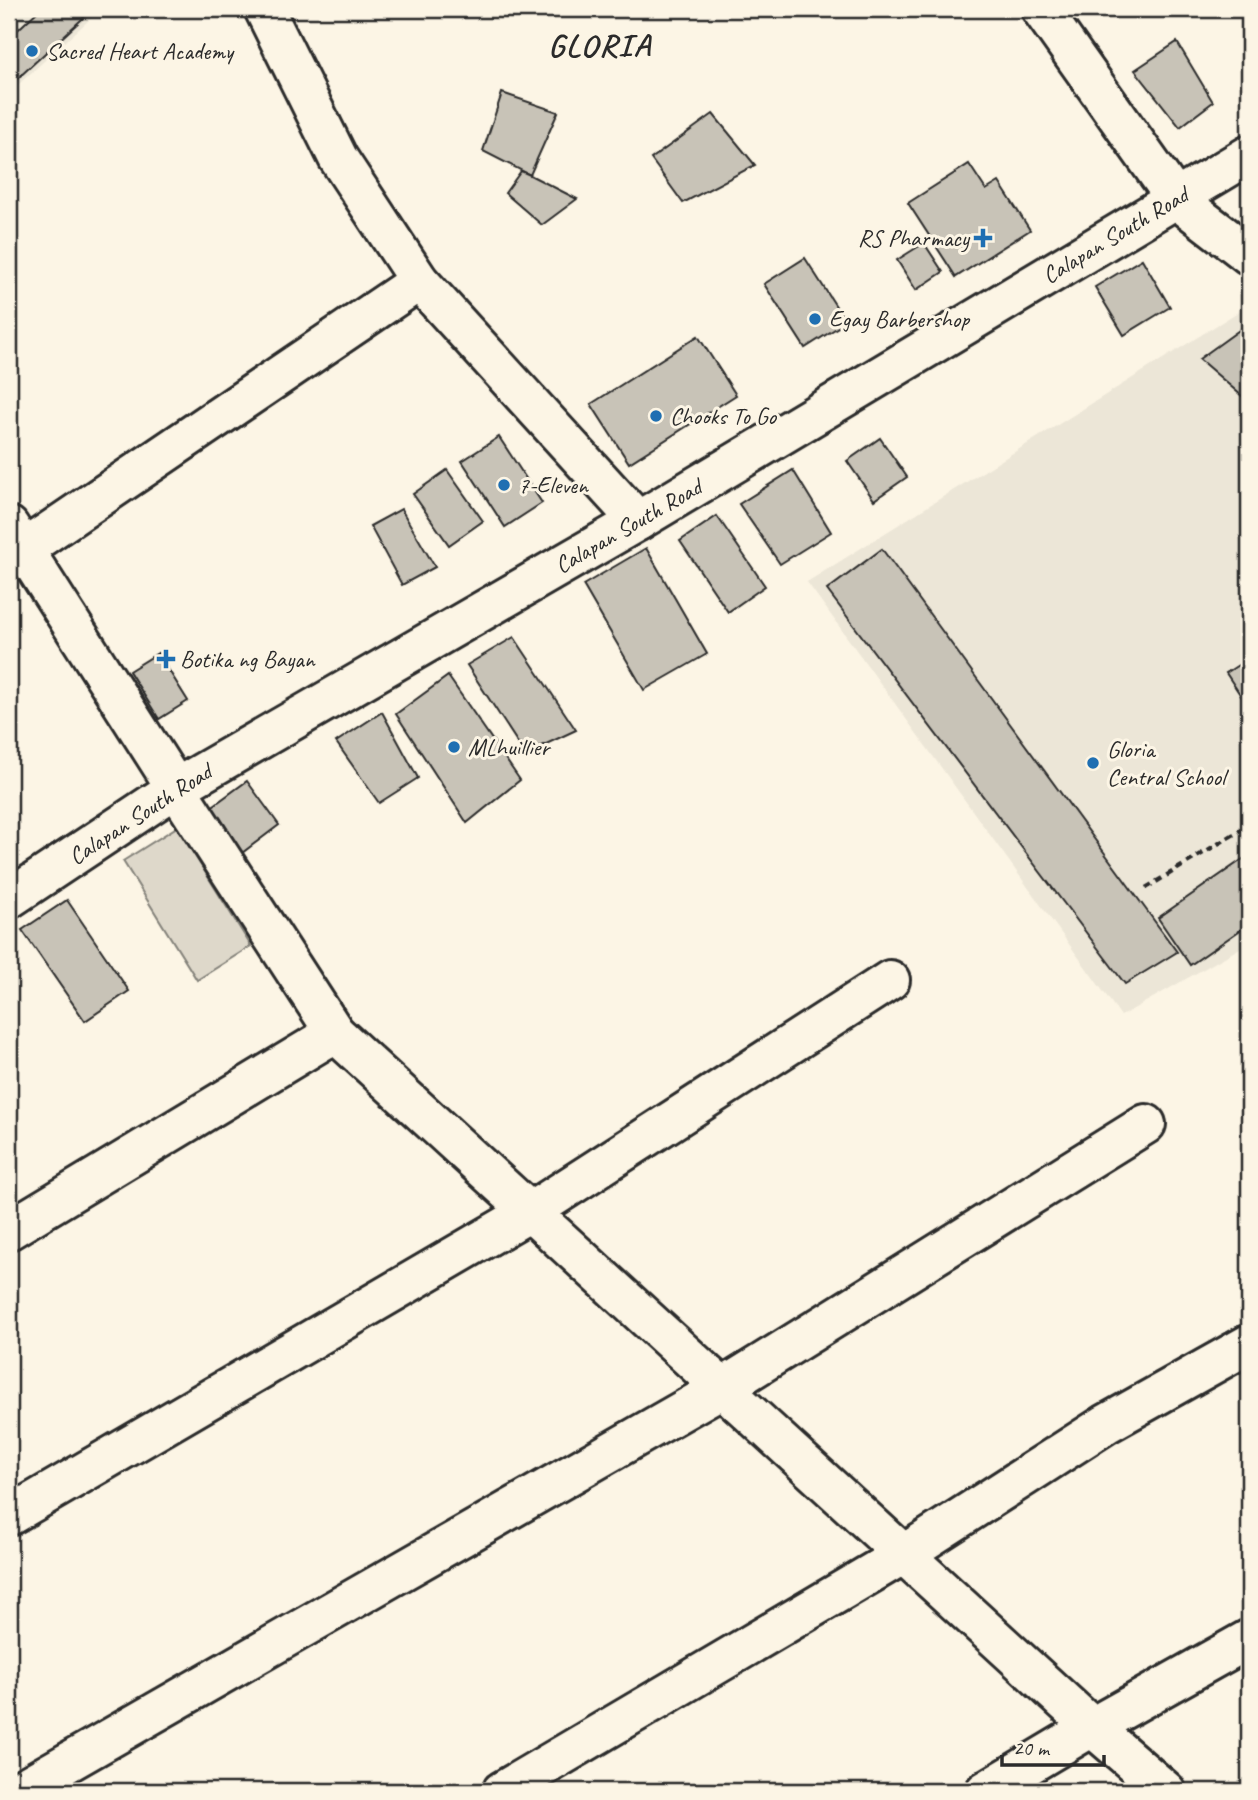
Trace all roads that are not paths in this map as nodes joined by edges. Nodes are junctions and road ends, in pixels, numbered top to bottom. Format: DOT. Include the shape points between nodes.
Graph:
graph roads {
  1 [pos="264,9"];
  2 [pos="1041,9"];
  3 [pos="1249,155"];
  4 [pos="1175,198"];
  5 [pos="1249,255"];
  6 [pos="418,281"];
  7 [pos="638,521"];
  8 [pos="13,545"];
  9 [pos="176,788"];
  10 [pos="9,899"];
  11 [pos="890,981"];
  12 [pos="335,1032"];
  13 [pos="1146,1124"];
  14 [pos="530,1212"];
  15 [pos="9,1230"];
  16 [pos="1249,1344"];
  17 [pos="722,1388"];
  18 [pos="9,1516"];
  19 [pos="904,1554"];
  20 [pos="1249,1639"];
  21 [pos="1092,1727"];
  22 [pos="18,1791"];
  23 [pos="502,1791"];
  24 [pos="985,1791"];
  25 [pos="1166,1791"];
  1 -- 6 [label="main road" via="338,158"];
  2 -- 4 [label="main road"];
  3 -- 4 [label="main road, Calapan South Road"];
  4 -- 5 [label="main road"];
  4 -- 7 [label="main road, Calapan South Road"];
  6 -- 7 [label="main road"];
  6 -- 8 [label="main road"];
  7 -- 9 [label="main road, Calapan South Road"];
  8 -- 9 [label="main road"];
  9 -- 10 [label="main road, Calapan South Road"];
  9 -- 12 [label="main road"];
  11 -- 14 [label="main road"];
  12 -- 14 [label="main road"];
  12 -- 15 [label="main road"];
  13 -- 17 [label="main road"];
  14 -- 17 [label="main road"];
  14 -- 18 [label="main road"];
  16 -- 19 [label="main road" via="1106,1424"];
  17 -- 19 [label="main road"];
  17 -- 22 [label="main road"];
  19 -- 21 [label="main road"];
  19 -- 23 [label="main road"];
  20 -- 21 [label="main road"];
  21 -- 24 [label="main road"];
  21 -- 25 [label="main road"];
}
